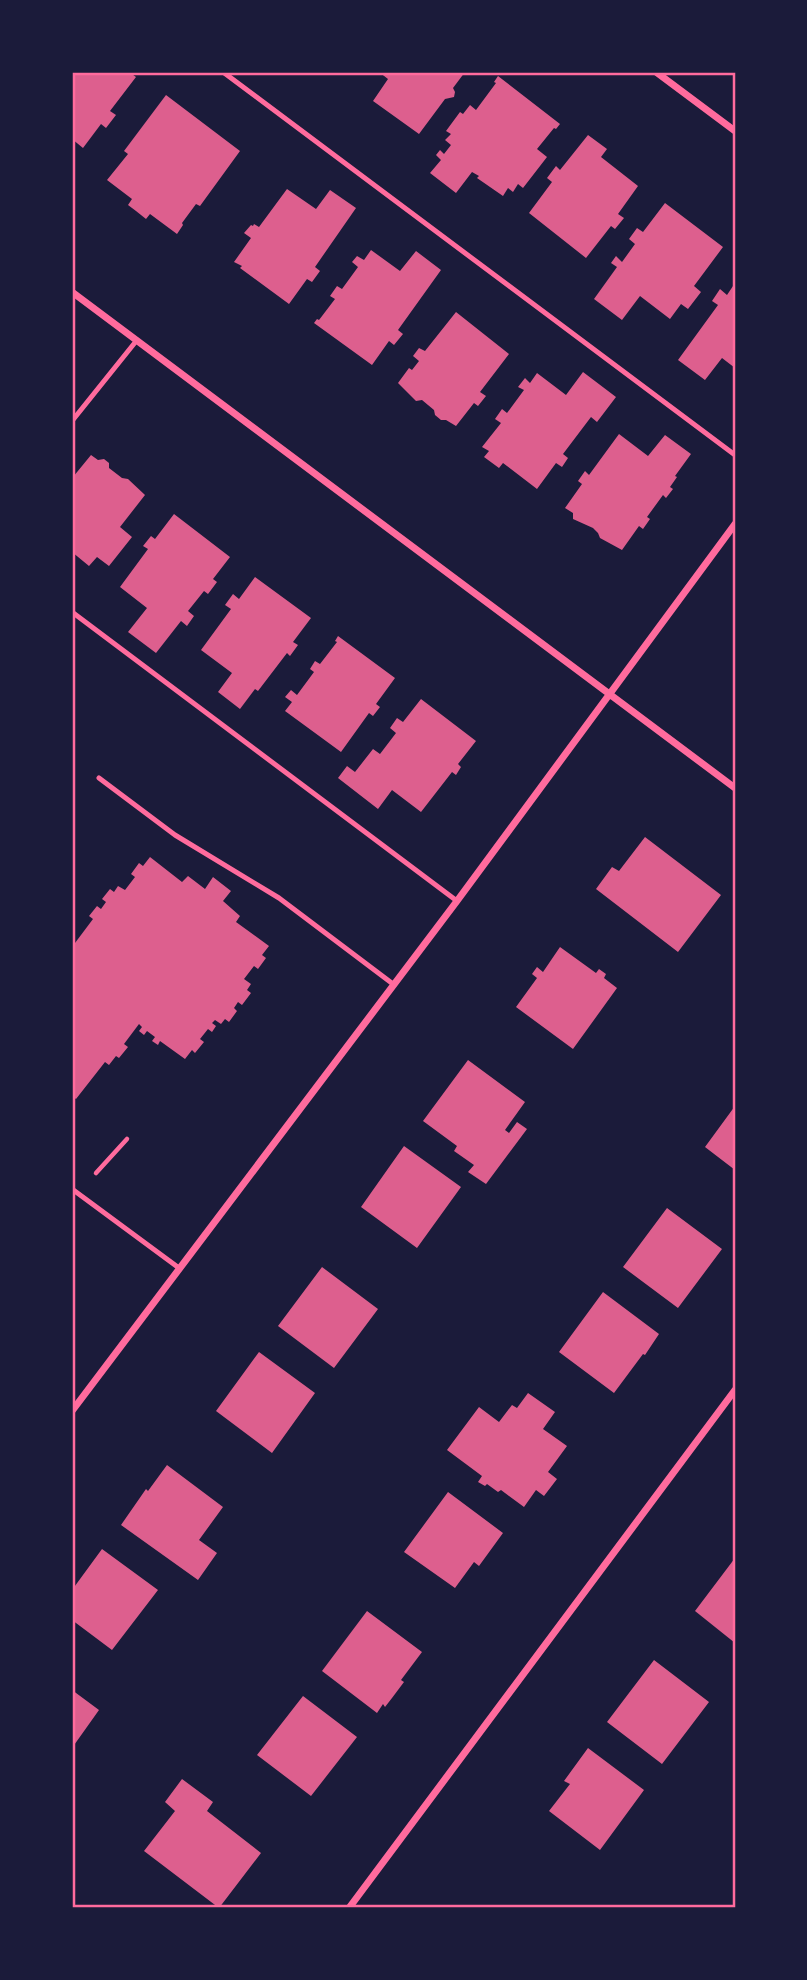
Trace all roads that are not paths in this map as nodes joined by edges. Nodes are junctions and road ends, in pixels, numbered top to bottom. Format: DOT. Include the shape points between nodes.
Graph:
graph roads {
  1 [pos="223,72"];
  2 [pos="656,72"];
  3 [pos="735,131"];
  4 [pos="72,292"];
  5 [pos="137,340"];
  6 [pos="72,421"];
  7 [pos="735,454"];
  8 [pos="735,524"];
  9 [pos="72,612"];
  10 [pos="609,695"];
  11 [pos="99,778"];
  12 [pos="735,788"];
  13 [pos="457,901"];
  14 [pos="393,985"];
  15 [pos="72,1189"];
  16 [pos="179,1268"];
  17 [pos="735,1390"];
  18 [pos="72,1411"];
  19 [pos="349,1908"];
  1 -- 7 [label="lane"];
  2 -- 3 [label="street"];
  4 -- 5 [label="street"];
  5 -- 6 [label="lane"];
  5 -- 10 [label="street"];
  8 -- 10 [label="street"];
  9 -- 13 [label="lane"];
  10 -- 12 [label="street"];
  10 -- 13 [label="street"];
  11 -- 14 [label="lane" via="175,835 279,898"];
  13 -- 14 [label="street"];
  14 -- 16 [label="street"];
  15 -- 16 [label="lane"];
  16 -- 18 [label="street"];
  17 -- 19 [label="street"];
}
